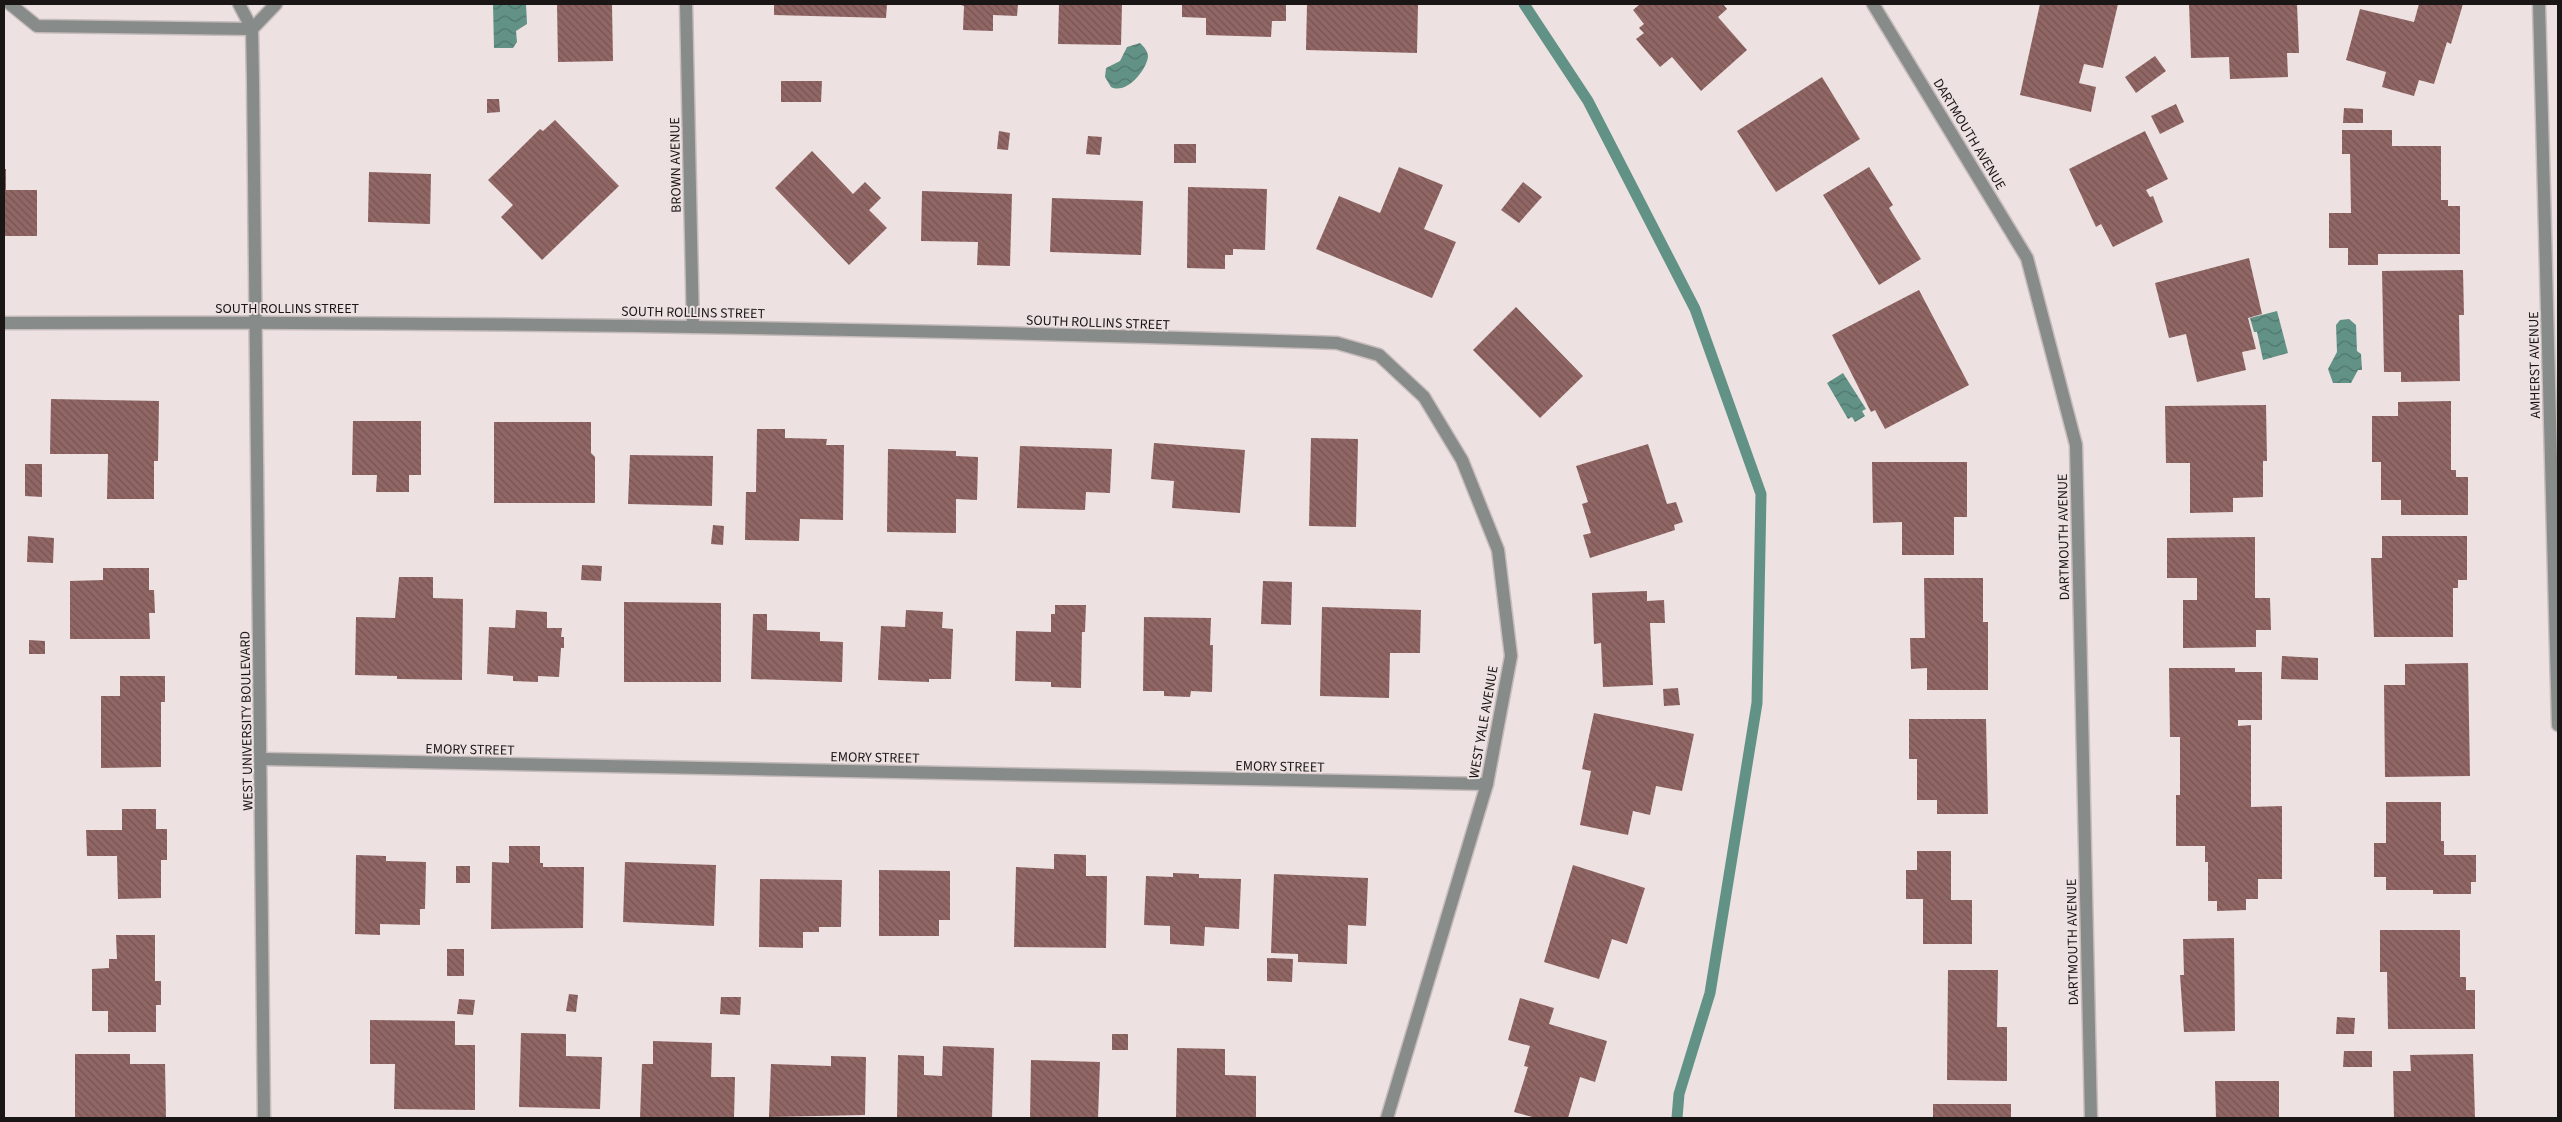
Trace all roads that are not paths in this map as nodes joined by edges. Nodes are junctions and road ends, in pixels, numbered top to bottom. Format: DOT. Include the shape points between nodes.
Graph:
graph roads {
  1 [pos="10,4"];
  2 [pos="240,4"];
  3 [pos="276,4"];
  4 [pos="686,4"];
  5 [pos="1874,4"];
  6 [pos="2539,4"];
  7 [pos="252,29"];
  8 [pos="4,323"];
  9 [pos="254,323"];
  10 [pos="693,326"];
  11 [pos="1379,355"];
  12 [pos="2558,725"];
  13 [pos="262,759"];
  14 [pos="1487,784"];
  15 [pos="264,1118"];
  16 [pos="1387,1118"];
  17 [pos="2091,1118"];
  1 -- 7 [label="street" via="38,26"];
  2 -- 7 [label="street"];
  3 -- 7 [label="street"];
  4 -- 10 [label="street, BROWN AVENUE"];
  5 -- 17 [label="street, DARTMOUTH AVENUE" via="2028,258 2076,446"];
  6 -- 12 [label="street, AMHERST AVENUE"];
  7 -- 9 [label="street, WEST UNIVERSITY BOULEVARD"];
  8 -- 9 [label="street, SOUTH ROLLINS STREET"];
  9 -- 10 [label="street, SOUTH ROLLINS STREET"];
  9 -- 13 [label="street, WEST UNIVERSITY BOULEVARD"];
  10 -- 11 [label="street, SOUTH ROLLINS STREET" via="1329,342"];
  11 -- 14 [label="street, WEST YALE AVENUE" via="1424,397 1462,460 1498,550 1511,656"];
  13 -- 14 [label="street, EMORY STREET"];
  13 -- 15 [label="street, WEST UNIVERSITY BOULEVARD"];
  14 -- 16 [label="street, WEST YALE AVENUE"];
}
